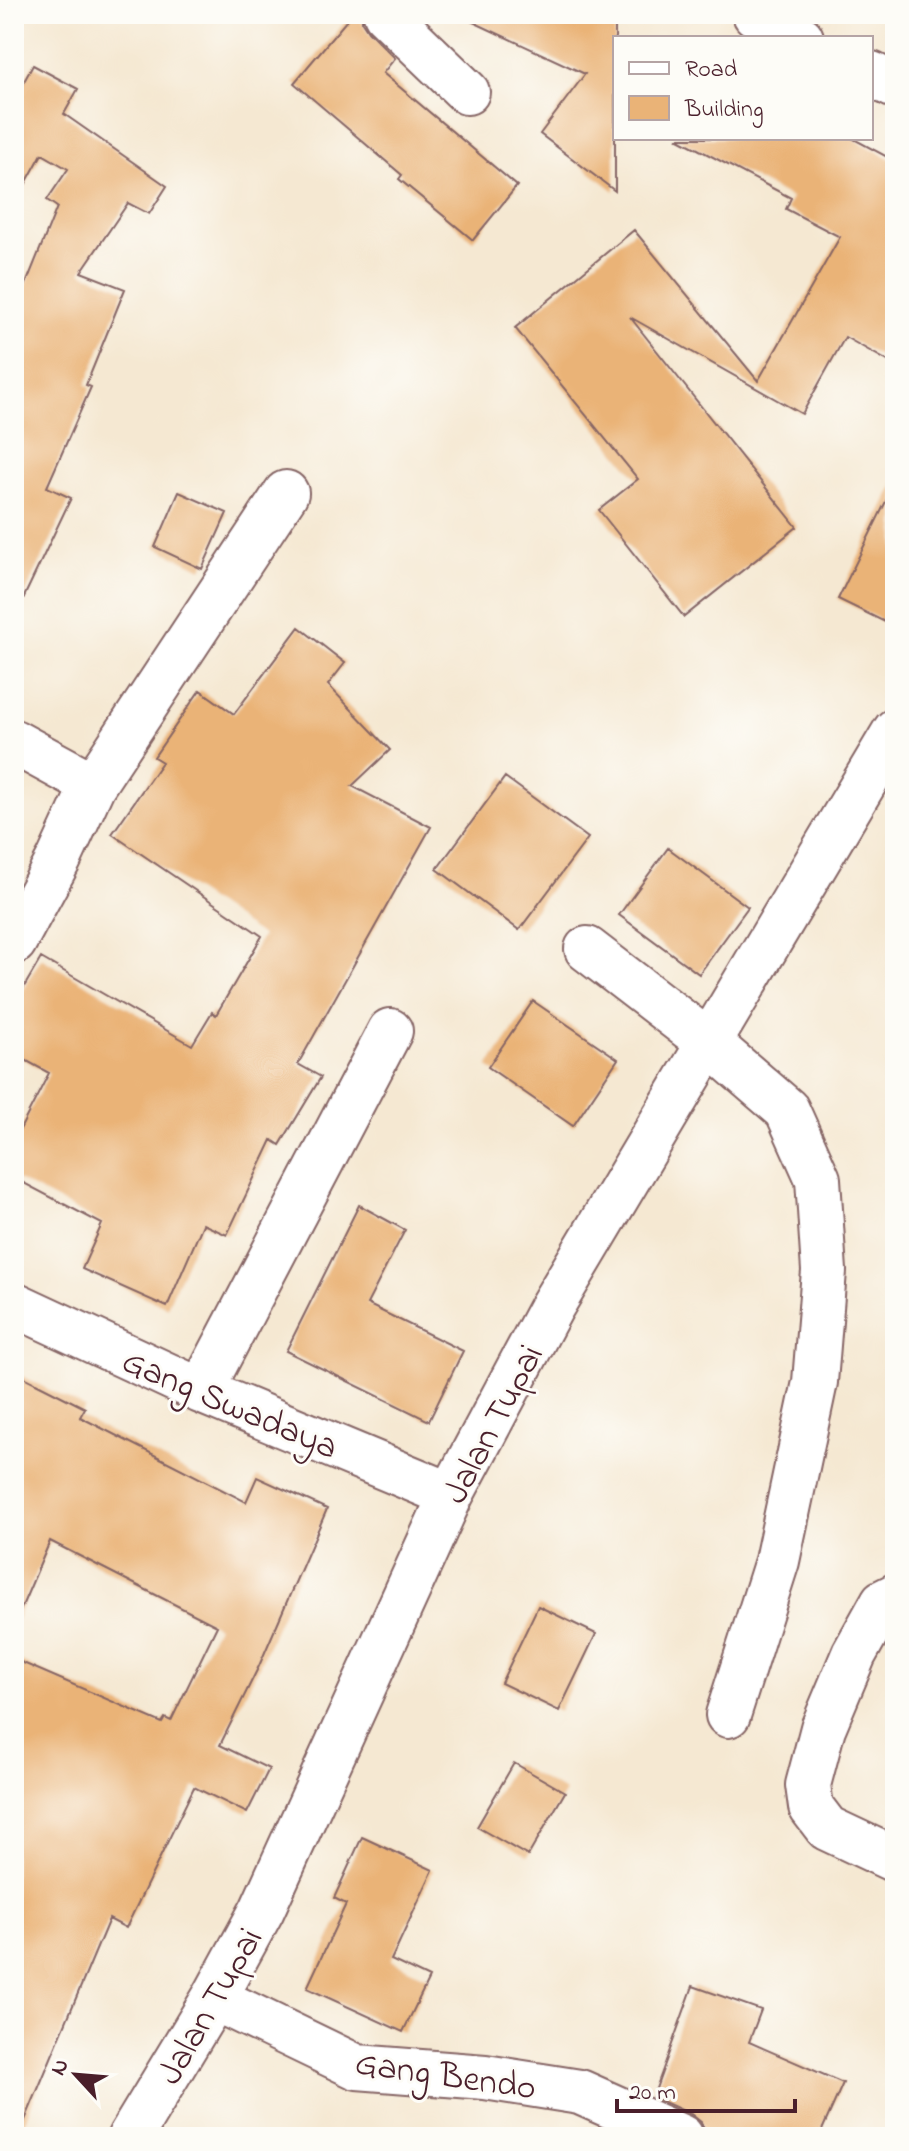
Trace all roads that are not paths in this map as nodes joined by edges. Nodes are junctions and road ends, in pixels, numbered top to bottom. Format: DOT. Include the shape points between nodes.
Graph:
graph roads {
  1 [pos="386,14"];
  2 [pos="755,14"];
  3 [pos="797,36"];
  4 [pos="873,75"];
  5 [pos="895,86"];
  6 [pos="467,92"];
  7 [pos="286,493"];
  8 [pos="895,731"];
  9 [pos="14,742"];
  10 [pos="93,785"];
  11 [pos="14,942"];
  12 [pos="587,949"];
  13 [pos="390,1031"];
  14 [pos="708,1042"];
  15 [pos="14,1304"];
  16 [pos="201,1391"];
  17 [pos="451,1495"];
  18 [pos="895,1596"];
  19 [pos="728,1715"];
  20 [pos="895,1860"];
  21 [pos="214,1998"];
  22 [pos="130,2137"];
  23 [pos="681,2137"];
  1 -- 6 [label="street"];
  2 -- 3 [label="street"];
  4 -- 5 [label="street"];
  7 -- 10 [label="street"];
  8 -- 14 [label="street, Jalan Tupai"];
  9 -- 10 [label="street"];
  10 -- 11 [label="street"];
  12 -- 14 [label="street"];
  13 -- 16 [label="street"];
  14 -- 17 [label="street, Jalan Tupai" via="552,1306"];
  14 -- 19 [label="street" via="787,1110 818,1179 824,1271 815,1382 777,1561"];
  15 -- 16 [label="street, Gang Swadaya"];
  16 -- 17 [label="street, Gang Swadaya"];
  17 -- 21 [label="street, Jalan Tupai" via="262,1910"];
  18 -- 20 [label="street" via="883,1602 854,1654 823,1728 808,1785 811,1807 827,1828"];
  21 -- 22 [label="street, Jalan Tupai"];
  21 -- 23 [label="street, Gang Bendo" via="357,2067 485,2077 580,2092"];
}
